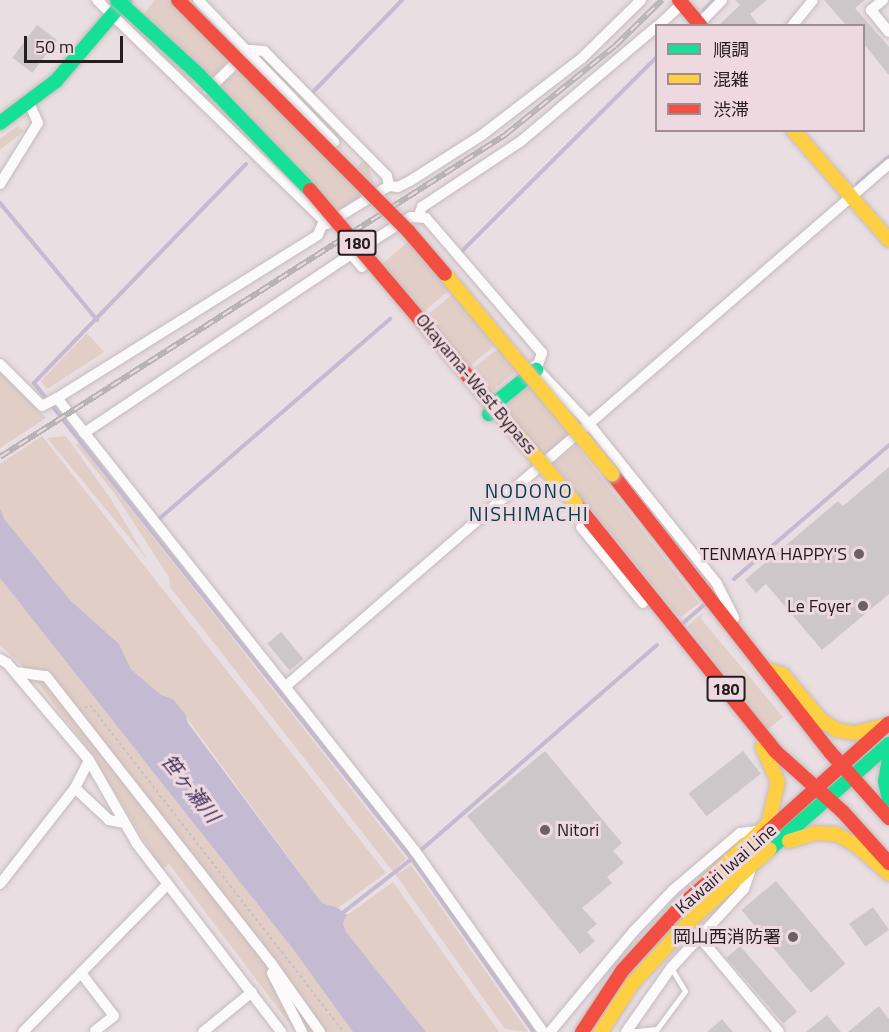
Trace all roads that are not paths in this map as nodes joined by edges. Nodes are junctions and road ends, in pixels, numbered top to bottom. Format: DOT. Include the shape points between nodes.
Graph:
graph roads {
  1 [pos="97,0"];
  2 [pos="117,0"];
  3 [pos="125,0"];
  4 [pos="178,0"];
  5 [pos="198,0"];
  6 [pos="641,0"];
  7 [pos="722,0"];
  8 [pos="813,0"];
  9 [pos="883,0"];
  10 [pos="680,2"];
  11 [pos="114,15"];
  12 [pos="659,24"];
  13 [pos="699,24"];
  14 [pos="701,24"];
  15 [pos="794,24"];
  16 [pos="655,28"];
  17 [pos="889,32"];
  18 [pos="249,50"];
  19 [pos="193,91"];
  20 [pos="29,102"];
  21 [pos="0,123"];
  22 [pos="795,132"];
  23 [pos="889,164"];
  24 [pos="357,166"];
  25 [pos="0,184"];
  26 [pos="389,186"];
  27 [pos="851,196"];
  28 [pos="419,215"];
  29 [pos="323,223"];
  30 [pos="889,240"];
  31 [pos="436,250"];
  32 [pos="351,254"];
  33 [pos="0,364"];
  34 [pos="537,370"];
  35 [pos="52,400"];
  36 [pos="489,414"];
  37 [pos="589,424"];
  38 [pos="84,433"];
  39 [pos="536,470"];
  40 [pos="741,638"];
  41 [pos="0,659"];
  42 [pos="766,669"];
  43 [pos="712,670"];
  44 [pos="16,672"];
  45 [pos="286,686"];
  46 [pos="731,695"];
  47 [pos="887,724"];
  48 [pos="889,744"];
  49 [pos="889,759"];
  50 [pos="88,760"];
  51 [pos="842,765"];
  52 [pos="853,777"];
  53 [pos="75,788"];
  54 [pos="817,789"];
  55 [pos="829,800"];
  56 [pos="889,800"];
  57 [pos="889,818"];
  58 [pos="125,823"];
  59 [pos="764,827"];
  60 [pos="772,849"];
  61 [pos="889,863"];
  62 [pos="751,868"];
  63 [pos="889,874"];
  64 [pos="707,882"];
  65 [pos="0,884"];
  66 [pos="167,885"];
  67 [pos="701,939"];
  68 [pos="271,963"];
  69 [pos="671,968"];
  70 [pos="81,973"];
  71 [pos="252,993"];
  72 [pos="27,1031"];
  73 [pos="95,1031"];
  74 [pos="203,1032"];
  75 [pos="281,1032"];
  76 [pos="302,1032"];
  77 [pos="320,1032"];
  78 [pos="543,1032"];
  79 [pos="550,1032"];
  80 [pos="582,1032"];
  81 [pos="601,1032"];
  82 [pos="627,1032"];
  83 [pos="779,1032"];
  1 -- 11 [label="street"];
  2 -- 43 [label="main road, Okayama-West Bypass / 180, bridge" via="198,74 294,171"];
  3 -- 11 [label="main road"];
  4 -- 40 [label="main road, 180, bridge" via="409,232 612,474"];
  5 -- 18 [label="street"];
  6 -- 26 [label="street" via="538,95 410,181"];
  7 -- 14 [label="street"];
  8 -- 15 [label="street"];
  9 -- 17 [label="street" via="871,10"];
  10 -- 12 [label="street"];
  10 -- 13 [label="main road"];
  11 -- 19 [label="street"];
  11 -- 20 [label="main road" via="56,81"];
  16 -- 28 [label="street" via="520,142 422,207"];
  18 -- 19 [label="street" via="208,90"];
  18 -- 24 [label="street"];
  18 -- 26 [label="street" via="264,51 387,176"];
  19 -- 29 [label="street"];
  20 -- 21 [label="main road"];
  20 -- 25 [label="street" via="38,123"];
  22 -- 27 [label="main road"];
  23 -- 27 [label="street"];
  26 -- 29 [label="street" via="331,224"];
  27 -- 30 [label="main road"];
  27 -- 37 [label="street"];
  28 -- 32 [label="street"];
  28 -- 34 [label="street" via="440,234 542,353"];
  29 -- 35 [label="street" via="318,235"];
  31 -- 34 [label="street"];
  32 -- 36 [label="street"];
  32 -- 38 [label="street"];
  33 -- 35 [label="street" via="42,406"];
  34 -- 36 [label="main road" via="499,400"];
  34 -- 37 [label="street"];
  35 -- 38 [label="street"];
  36 -- 39 [label="street"];
  37 -- 39 [label="street"];
  37 -- 40 [label="street" via="717,584"];
  38 -- 45 [label="street"];
  39 -- 43 [label="street" via="667,632"];
  39 -- 45 [label="street"];
  40 -- 42 [label="main road, 180"];
  41 -- 44 [label="street"];
  42 -- 47 [label="main road" via="783,675 821,720 837,730 854,734"];
  42 -- 51 [label="main road, 180"];
  43 -- 46 [label="main road, Okayama-West Bypass / 180"];
  44 -- 50 [label="street"];
  44 -- 68 [label="street" via="46,676"];
  45 -- 78 [label="street" via="414,850"];
  46 -- 54 [label="main road, Okayama-West Bypass / 180" via="775,751"];
  46 -- 59 [label="main road" via="776,772 777,797"];
  47 -- 51 [label="main road, Kawairi Iwai Line"];
  48 -- 52 [label="main road, Kawairi Iwai Line"];
  49 -- 56 [label="main road" via="885,781"];
  50 -- 53 [label="street"];
  50 -- 58 [label="street"];
  51 -- 52 [label="main road, 180"];
  51 -- 54 [label="main road, Kawairi Iwai Line"];
  52 -- 55 [label="main road, Kawairi Iwai Line"];
  52 -- 57 [label="main road, 180"];
  53 -- 58 [label="street" via="109,820"];
  53 -- 65 [label="street"];
  54 -- 55 [label="main road, Okayama-West Bypass / 180"];
  54 -- 59 [label="main road" via="799,797"];
  54 -- 64 [label="main road, Kawairi Iwai Line"];
  55 -- 60 [label="main road, Kawairi Iwai Line"];
  55 -- 61 [label="main road, Okayama-West Bypass / 180"];
  58 -- 66 [label="street"];
  59 -- 64 [label="main road"];
  59 -- 79 [label="street" via="740,833 673,890"];
  60 -- 62 [label="main road, Kawairi Iwai Line"];
  60 -- 63 [label="main road" via="803,835 836,834 856,845"];
  62 -- 67 [label="street" via="744,890"];
  62 -- 81 [label="main road, Kawairi Iwai Line" via="659,952"];
  64 -- 80 [label="main road, Kawairi Iwai Line" via="622,971"];
  66 -- 70 [label="street"];
  66 -- 71 [label="street"];
  67 -- 69 [label="street"];
  67 -- 83 [label="street"];
  68 -- 76 [label="street" via="273,976"];
  68 -- 77 [label="street"];
  69 -- 82 [label="street"];
  69 -- 82 [label="lane" via="685,991 657,1029"];
  70 -- 72 [label="street"];
  70 -- 73 [label="street" via="114,1016"];
  71 -- 74 [label="street"];
  71 -- 75 [label="street"];
}
